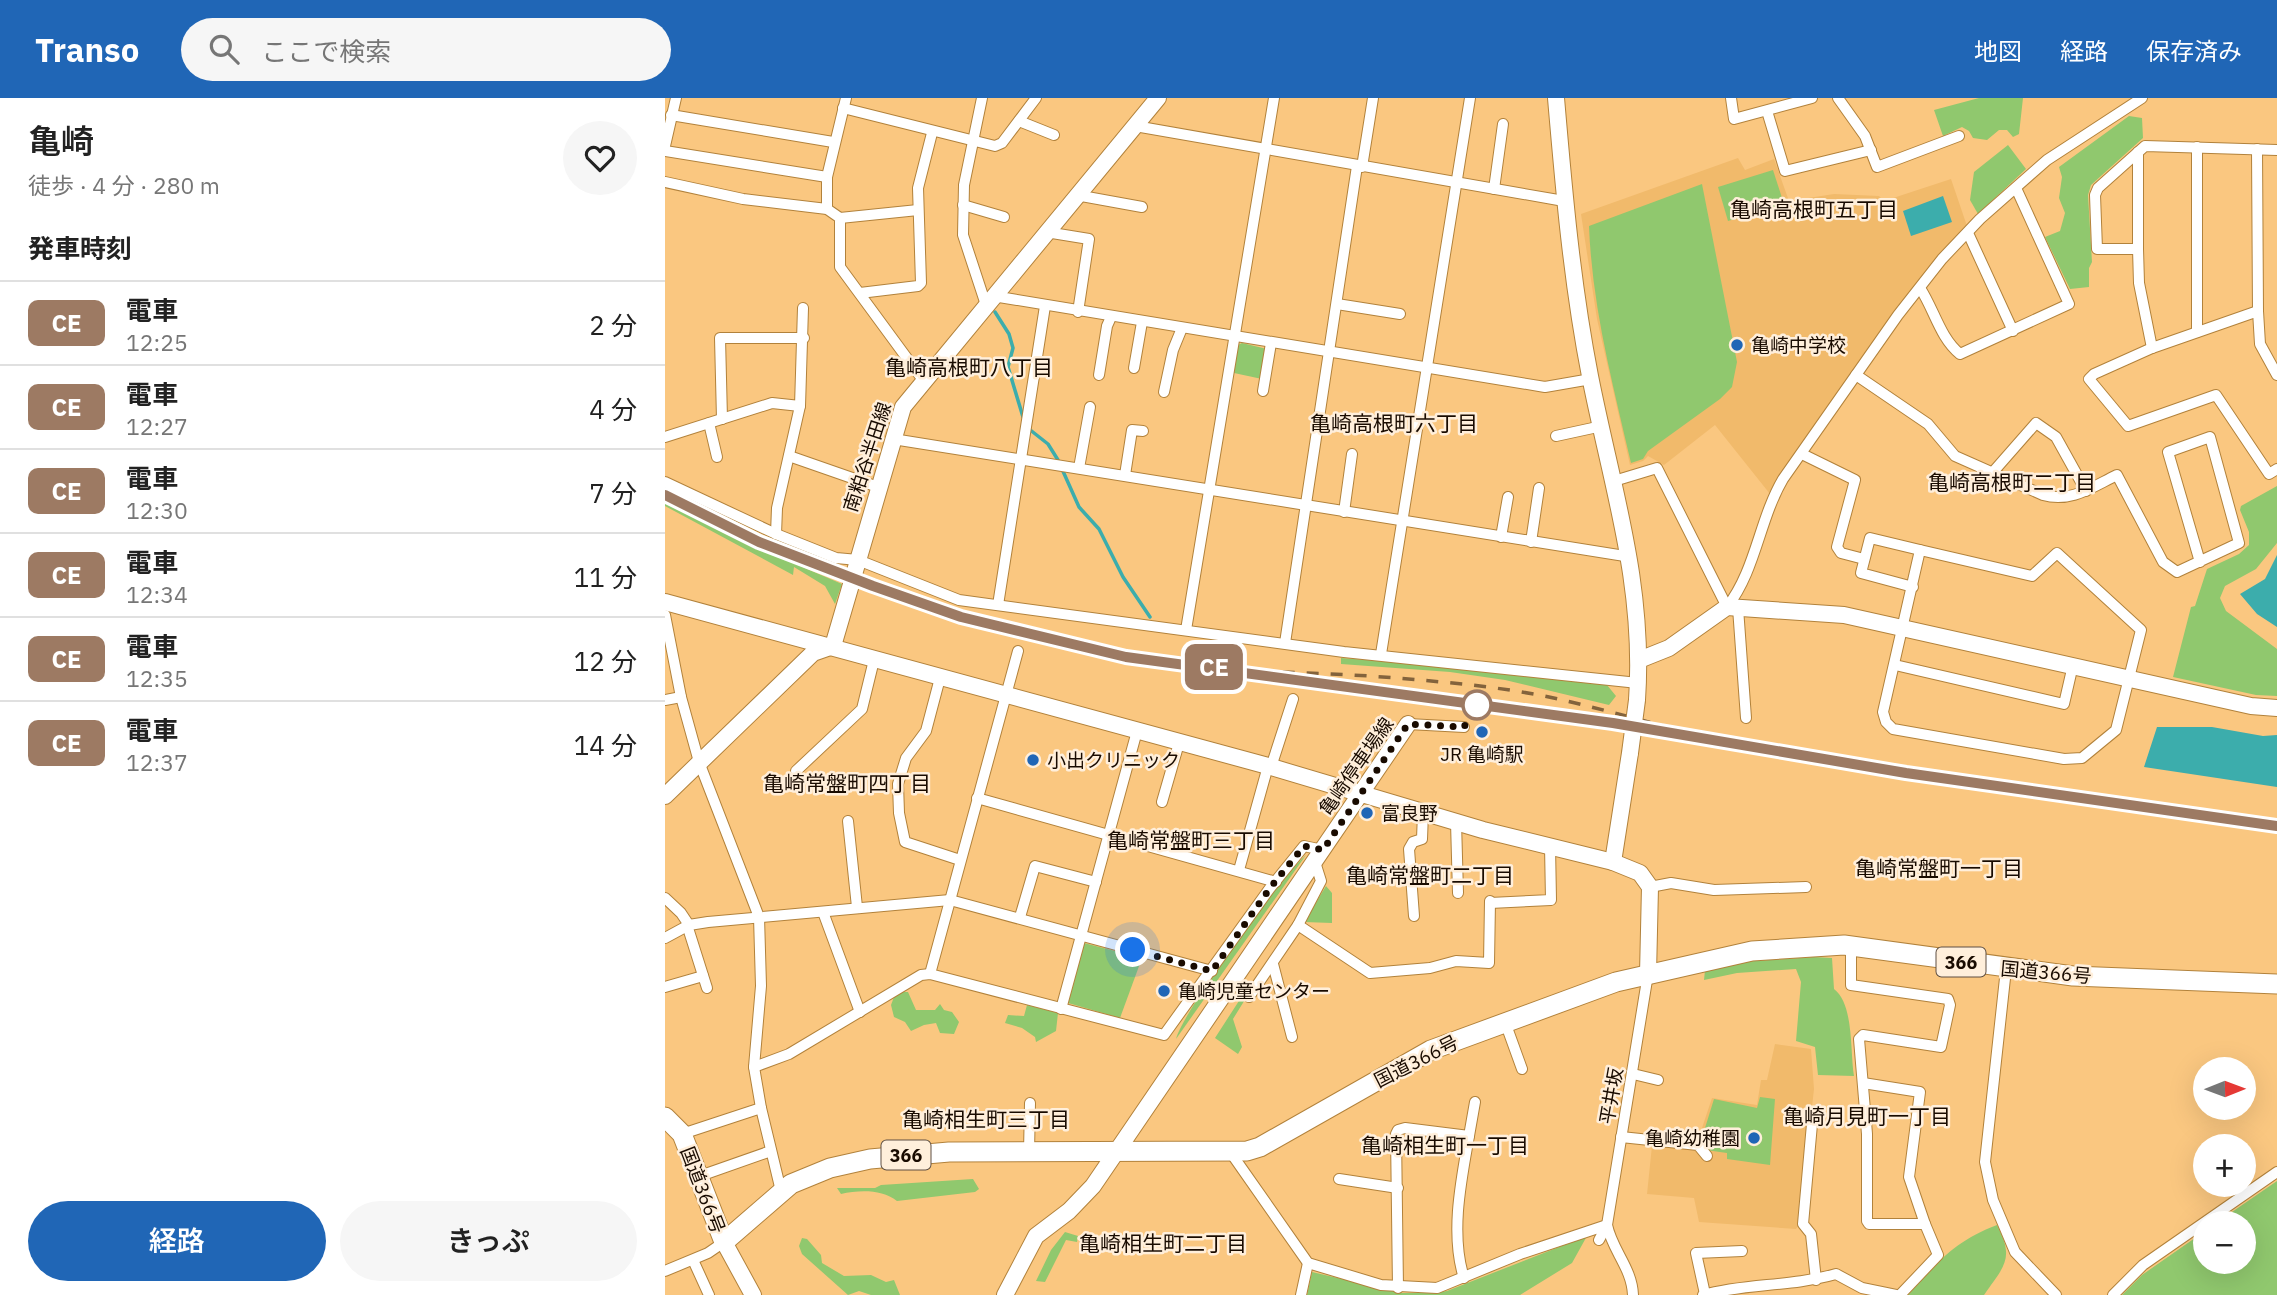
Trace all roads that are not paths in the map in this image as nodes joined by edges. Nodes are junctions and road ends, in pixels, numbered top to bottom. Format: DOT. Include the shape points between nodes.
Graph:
graph roads {
  1 [pos="676,98"];
  2 [pos="982,98"];
  3 [pos="1036,98"];
  4 [pos="1158,98"];
  5 [pos="1274,98"];
  6 [pos="1373,98"];
  7 [pos="1470,98"];
  8 [pos="1556,98"];
  9 [pos="1731,98"];
  10 [pos="1838,98"];
  11 [pos="2142,98"];
  12 [pos="1806,99"];
  13 [pos="845,103"];
  14 [pos="1767,111"];
  15 [pos="671,115"];
  16 [pos="1019,121"];
  17 [pos="1503,124"];
  18 [pos="1135,127"];
  19 [pos="932,132"];
  20 [pos="1054,135"];
  21 [pos="1959,136"];
  22 [pos="973,141"];
  23 [pos="834,142"];
  24 [pos="2197,148"];
  25 [pos="665,149"];
  26 [pos="1265,149"];
  27 [pos="2257,149"];
  28 [pos="1871,150"];
  29 [pos="2277,150"];
  30 [pos="2138,152"];
  31 [pos="1360,167"];
  32 [pos="827,177"];
  33 [pos="665,183"];
  34 [pos="1457,183"];
  35 [pos="2016,188"];
  36 [pos="1493,189"];
  37 [pos="1076,195"];
  38 [pos="1564,201"];
  39 [pos="963,205"];
  40 [pos="1142,207"];
  41 [pos="827,209"];
  42 [pos="918,210"];
  43 [pos="1004,217"];
  44 [pos="840,218"];
  45 [pos="1047,232"];
  46 [pos="1968,233"];
  47 [pos="2138,248"];
  48 [pos="1920,288"];
  49 [pos="860,293"];
  50 [pos="989,301"];
  51 [pos="1337,304"];
  52 [pos="1045,306"];
  53 [pos="803,308"];
  54 [pos="2258,311"];
  55 [pos="1078,312"];
  56 [pos="1399,314"];
  57 [pos="1111,317"];
  58 [pos="1142,322"];
  59 [pos="1182,328"];
  60 [pos="2013,331"];
  61 [pos="2197,332"];
  62 [pos="1235,337"];
  63 [pos="804,338"];
  64 [pos="1271,343"];
  65 [pos="2152,348"];
  66 [pos="1329,352"];
  67 [pos="1427,368"];
  68 [pos="1133,369"];
  69 [pos="1098,375"];
  70 [pos="1856,375"];
  71 [pos="2277,375"];
  72 [pos="1591,379"];
  73 [pos="923,380"];
  74 [pos="1263,391"];
  75 [pos="1164,392"];
  76 [pos="800,406"];
  77 [pos="1090,407"];
  78 [pos="722,419"];
  79 [pos="709,423"];
  80 [pos="1602,426"];
  81 [pos="1143,431"];
  82 [pos="1556,436"];
  83 [pos="665,437"];
  84 [pos="893,439"];
  85 [pos="1352,454"];
  86 [pos="1802,454"];
  87 [pos="789,456"];
  88 [pos="717,457"];
  89 [pos="1019,458"];
  90 [pos="1079,468"];
  91 [pos="2277,469"];
  92 [pos="1993,472"];
  93 [pos="1125,475"];
  94 [pos="1614,481"];
  95 [pos="665,482"];
  96 [pos="878,487"];
  97 [pos="1539,488"];
  98 [pos="1211,490"];
  99 [pos="2086,491"];
  100 [pos="1508,497"];
  101 [pos="1305,505"];
  102 [pos="1344,512"];
  103 [pos="1403,522"];
  104 [pos="776,534"];
  105 [pos="1501,537"];
  106 [pos="1531,542"];
  107 [pos="1920,550"];
  108 [pos="1631,557"];
  109 [pos="1864,559"];
  110 [pos="858,560"];
  111 [pos="2200,562"];
  112 [pos="1913,587"];
  113 [pos="665,602"];
  114 [pos="998,605"];
  115 [pos="1732,608"];
  116 [pos="665,615"];
  117 [pos="1904,626"];
  118 [pos="1186,630"];
  119 [pos="1285,643"];
  120 [pos="833,646"];
  121 [pos="1018,651"];
  122 [pos="1381,654"];
  123 [pos="874,660"];
  124 [pos="1639,660"];
  125 [pos="1895,665"];
  126 [pos="2073,665"];
  127 [pos="940,678"];
  128 [pos="2129,679"];
  129 [pos="1638,683"];
  130 [pos="1006,694"];
  131 [pos="681,697"];
  132 [pos="1293,699"];
  133 [pos="665,700"];
  134 [pos="2277,708"];
  135 [pos="1746,718"];
  136 [pos="1408,724"];
  137 [pos="1464,727"];
  138 [pos="1137,731"];
  139 [pos="1179,743"];
  140 [pos="699,762"];
  141 [pos="1269,766"];
  142 [pos="796,771"];
  143 [pos="1361,793"];
  144 [pos="665,796"];
  145 [pos="977,799"];
  146 [pos="1162,802"];
  147 [pos="1423,813"];
  148 [pos="848,821"];
  149 [pos="1456,822"];
  150 [pos="1109,834"];
  151 [pos="1550,846"];
  152 [pos="1319,856"];
  153 [pos="960,860"];
  154 [pos="1613,862"];
  155 [pos="1239,870"];
  156 [pos="1096,882"];
  157 [pos="1276,882"];
  158 [pos="1650,887"];
  159 [pos="1806,887"];
  160 [pos="1458,893"];
  161 [pos="665,898"];
  162 [pos="950,900"];
  163 [pos="857,907"];
  164 [pos="823,912"];
  165 [pos="1414,916"];
  166 [pos="759,917"];
  167 [pos="1020,917"];
  168 [pos="1298,925"];
  169 [pos="688,927"];
  170 [pos="1080,935"];
  171 [pos="665,938"];
  172 [pos="1850,946"];
  173 [pos="1273,964"];
  174 [pos="2006,969"];
  175 [pos="1212,971"];
  176 [pos="930,974"];
  177 [pos="1648,974"];
  178 [pos="703,976"];
  179 [pos="2277,984"];
  180 [pos="665,987"];
  181 [pos="707,988"];
  182 [pos="1249,997"];
  183 [pos="1061,1009"];
  184 [pos="860,1012"];
  185 [pos="1505,1022"];
  186 [pos="1292,1037"];
  187 [pos="754,1067"];
  188 [pos="1522,1069"];
  189 [pos="1633,1074"];
  190 [pos="1658,1080"];
  191 [pos="1863,1083"];
  192 [pos="1475,1102"];
  193 [pos="1030,1103"];
  194 [pos="761,1108"];
  195 [pos="1814,1113"];
  196 [pos="665,1116"];
  197 [pos="682,1134"];
  198 [pos="1469,1136"];
  199 [pos="1621,1137"];
  200 [pos="771,1151"];
  201 [pos="1030,1152"];
  202 [pos="1115,1153"];
  203 [pos="1231,1153"];
  204 [pos="1707,1156"];
  205 [pos="2277,1172"];
  206 [pos="697,1177"];
  207 [pos="1339,1180"];
  208 [pos="1398,1188"];
  209 [pos="781,1191"];
  210 [pos="1607,1224"];
  211 [pos="1925,1224"];
  212 [pos="1599,1240"];
  213 [pos="723,1242"];
  214 [pos="1742,1251"];
  215 [pos="693,1260"];
  216 [pos="1308,1263"];
  217 [pos="665,1271"];
  218 [pos="1464,1278"];
  219 [pos="1816,1280"];
  220 [pos="1398,1288"];
  221 [pos="1784,1290"];
  222 [pos="709,1295"];
  223 [pos="753,1295"];
  224 [pos="1006,1295"];
  225 [pos="1301,1295"];
  226 [pos="1633,1295"];
  227 [pos="1704,1295"];
  228 [pos="1898,1295"];
  229 [pos="2056,1295"];
  230 [pos="2113,1295"];
  1 -- 15 [label="street"];
  2 -- 22 [label="street"];
  3 -- 16 [label="street"];
  4 -- 18 [label="street, 南粕谷半田線"];
  5 -- 26 [label="street"];
  6 -- 31 [label="street"];
  7 -- 34 [label="street"];
  8 -- 38 [label="street"];
  9 -- 14 [label="street" via="1734,119"];
  10 -- 28 [label="street"];
  11 -- 35 [label="street" via="2047,160"];
  12 -- 14 [label="street"];
  13 -- 19 [label="street"];
  13 -- 23 [label="street"];
  14 -- 28 [label="street" via="1785,171"];
  15 -- 23 [label="street"];
  15 -- 25 [label="street"];
  16 -- 20 [label="street"];
  16 -- 22 [label="street" via="999,146"];
  17 -- 36 [label="street"];
  18 -- 26 [label="street"];
  18 -- 37 [label="street, 南粕谷半田線"];
  19 -- 22 [label="street"];
  19 -- 42 [label="street" via="918,188"];
  21 -- 28 [label="street" via="1877,167"];
  22 -- 39 [label="street"];
  23 -- 32 [label="street"];
  24 -- 27 [label="street"];
  24 -- 30 [label="street" via="2145,146"];
  24 -- 61 [label="street"];
  25 -- 32 [label="street"];
  26 -- 31 [label="street"];
  26 -- 62 [label="street"];
  27 -- 29 [label="street"];
  27 -- 54 [label="street"];
  30 -- 47 [label="street"];
  30 -- 47 [label="street" via="2095,195 2097,249"];
  31 -- 34 [label="street"];
  31 -- 51 [label="street"];
  32 -- 41 [label="street"];
  33 -- 41 [label="street"];
  34 -- 36 [label="street"];
  34 -- 67 [label="street"];
  35 -- 46 [label="street"];
  35 -- 60 [label="street" via="2069,304"];
  36 -- 38 [label="street"];
  37 -- 40 [label="street"];
  37 -- 45 [label="street, 南粕谷半田線"];
  38 -- 72 [label="street"];
  39 -- 43 [label="street"];
  39 -- 50 [label="street" via="963,235"];
  41 -- 44 [label="street"];
  42 -- 44 [label="street"];
  42 -- 49 [label="street" via="921,283"];
  44 -- 49 [label="street" via="841,267"];
  45 -- 50 [label="street, 南粕谷半田線"];
  45 -- 55 [label="street" via="1089,239"];
  46 -- 48 [label="street"];
  46 -- 60 [label="street"];
  47 -- 65 [label="street" via="2139,283"];
  48 -- 60 [label="street" via="1950,346 1960,354"];
  48 -- 70 [label="street"];
  49 -- 73 [label="street"];
  50 -- 52 [label="street"];
  50 -- 73 [label="street, 南粕谷半田線"];
  51 -- 56 [label="street"];
  51 -- 66 [label="street"];
  52 -- 55 [label="street"];
  52 -- 89 [label="street"];
  53 -- 63 [label="street"];
  54 -- 61 [label="street"];
  54 -- 71 [label="street" via="2260,344"];
  55 -- 57 [label="street"];
  57 -- 58 [label="street"];
  57 -- 69 [label="street"];
  58 -- 59 [label="street"];
  58 -- 68 [label="street"];
  59 -- 62 [label="street"];
  59 -- 75 [label="street"];
  61 -- 65 [label="street"];
  62 -- 64 [label="street"];
  62 -- 98 [label="street"];
  63 -- 76 [label="street"];
  63 -- 78 [label="street" via="720,338"];
  64 -- 66 [label="street"];
  64 -- 74 [label="street"];
  65 -- 91 [label="street" via="2088,379 2128,426 2216,395 2269,474"];
  66 -- 67 [label="street"];
  66 -- 101 [label="street"];
  67 -- 72 [label="street" via="1545,387"];
  67 -- 103 [label="street"];
  70 -- 86 [label="street"];
  70 -- 92 [label="street" via="1929,424 1955,456"];
  72 -- 80 [label="street"];
  73 -- 84 [label="street, 南粕谷半田線" via="903,407"];
  76 -- 78 [label="street" via="772,403"];
  76 -- 87 [label="street"];
  77 -- 90 [label="street"];
  78 -- 79 [label="street"];
  79 -- 83 [label="street"];
  79 -- 88 [label="street"];
  80 -- 82 [label="street"];
  80 -- 94 [label="street"];
  81 -- 93 [label="street" via="1132,430"];
  84 -- 89 [label="street"];
  84 -- 96 [label="street, 南粕谷半田線"];
  85 -- 102 [label="street"];
  86 -- 109 [label="street" via="1855,480 1837,547 1841,553"];
  86 -- 115 [label="street" via="1770,502"];
  87 -- 96 [label="street"];
  87 -- 104 [label="street"];
  89 -- 90 [label="street"];
  89 -- 114 [label="street"];
  90 -- 93 [label="street"];
  92 -- 99 [label="street" via="2056,499"];
  92 -- 99 [label="street" via="2036,423 2056,437"];
  93 -- 98 [label="street"];
  94 -- 108 [label="street"];
  94 -- 115 [label="street" via="1657,468"];
  95 -- 104 [label="street"];
  96 -- 110 [label="street, 南粕谷半田線"];
  97 -- 106 [label="street"];
  98 -- 101 [label="street"];
  98 -- 118 [label="street"];
  99 -- 111 [label="street" via="2117,475 2168,568 2177,572"];
  100 -- 105 [label="street"];
  101 -- 102 [label="street"];
  101 -- 119 [label="street"];
  102 -- 103 [label="street"];
  103 -- 105 [label="street"];
  103 -- 122 [label="street"];
  104 -- 110 [label="street" via="836,558"];
  105 -- 106 [label="street"];
  106 -- 108 [label="street"];
  107 -- 109 [label="street" via="1870,538"];
  107 -- 112 [label="street"];
  107 -- 128 [label="street" via="2032,576 2057,553 2141,630"];
  108 -- 124 [label="street"];
  109 -- 112 [label="street" via="1861,573"];
  110 -- 114 [label="street" via="951,598"];
  110 -- 120 [label="street, 南粕谷半田線"];
  111 -- 111 [label="street" via="2239,543 2210,437 2168,452"];
  112 -- 117 [label="street"];
  113 -- 120 [label="street"];
  114 -- 118 [label="street"];
  115 -- 117 [label="street" via="1844,615"];
  115 -- 124 [label="street" via="1669,648"];
  115 -- 135 [label="street"];
  116 -- 131 [label="street"];
  117 -- 125 [label="street"];
  117 -- 126 [label="street"];
  118 -- 119 [label="street"];
  119 -- 122 [label="street"];
  120 -- 123 [label="street"];
  120 -- 140 [label="street" via="813,653"];
  121 -- 130 [label="street"];
  122 -- 129 [label="street"];
  123 -- 127 [label="street"];
  123 -- 142 [label="street" via="862,709"];
  124 -- 129 [label="street"];
  125 -- 126 [label="street" via="2064,704"];
  125 -- 128 [label="street" via="1883,712 1893,729 2064,759 2082,758 2116,730"];
  126 -- 128 [label="street"];
  127 -- 130 [label="street"];
  127 -- 153 [label="street" via="926,731 901,772 899,813 905,842"];
  128 -- 134 [label="street"];
  129 -- 154 [label="street, bridge"];
  130 -- 138 [label="street"];
  130 -- 145 [label="street"];
  131 -- 133 [label="street"];
  131 -- 140 [label="street"];
  132 -- 141 [label="street"];
  136 -- 137 [label="street, 亀崎停車場線"];
  136 -- 143 [label="street, 亀崎停車場線"];
  138 -- 139 [label="street"];
  138 -- 150 [label="street"];
  139 -- 141 [label="street"];
  139 -- 146 [label="street"];
  140 -- 144 [label="street"];
  140 -- 166 [label="street"];
  141 -- 143 [label="street"];
  141 -- 155 [label="street"];
  143 -- 147 [label="street"];
  143 -- 152 [label="street, 亀崎停車場線"];
  145 -- 150 [label="street"];
  145 -- 153 [label="street"];
  147 -- 149 [label="street"];
  147 -- 165 [label="street" via="1422,839 1409,849"];
  148 -- 163 [label="street"];
  149 -- 151 [label="street"];
  149 -- 160 [label="street"];
  150 -- 155 [label="street"];
  150 -- 156 [label="street"];
  151 -- 154 [label="street"];
  151 -- 168 [label="street" via="1551,900 1490,902 1489,963 1456,961 1370,973"];
  152 -- 157 [label="street" via="1304,846"];
  152 -- 168 [label="street" via="1321,881"];
  152 -- 202 [label="street, 亀崎停車場線"];
  153 -- 162 [label="street"];
  154 -- 158 [label="street" via="1640,873"];
  155 -- 157 [label="street"];
  156 -- 167 [label="street" via="1035,866"];
  156 -- 170 [label="street"];
  157 -- 175 [label="street"];
  158 -- 159 [label="street" via="1671,883 1714,890"];
  158 -- 177 [label="street"];
  161 -- 169 [label="street"];
  162 -- 163 [label="street"];
  162 -- 167 [label="street"];
  162 -- 176 [label="street"];
  163 -- 164 [label="street"];
  164 -- 166 [label="street"];
  164 -- 184 [label="street"];
  166 -- 169 [label="street"];
  166 -- 187 [label="street" via="761,986"];
  167 -- 170 [label="street"];
  168 -- 173 [label="street"];
  169 -- 171 [label="street"];
  169 -- 178 [label="street"];
  170 -- 175 [label="street"];
  170 -- 183 [label="street"];
  172 -- 174 [label="highway, 国道366号 / 366"];
  172 -- 177 [label="highway, 国道366号 / 366" via="1752,951"];
  172 -- 191 [label="street" via="1851,985 1948,999 1950,1005 1941,1047 1863,1035 1859,1039"];
  173 -- 182 [label="street"];
  173 -- 186 [label="street"];
  174 -- 179 [label="highway, 国道366号 / 366"];
  174 -- 229 [label="street" via="1985,1162 1993,1200 2015,1252"];
  175 -- 183 [label="street" via="1164,1035"];
  176 -- 183 [label="street"];
  176 -- 184 [label="street"];
  177 -- 185 [label="highway, 国道366号 / 366"];
  177 -- 189 [label="street, 平井坂"];
  178 -- 180 [label="street"];
  178 -- 181 [label="street"];
  184 -- 187 [label="street" via="789,1054"];
  185 -- 188 [label="street"];
  185 -- 203 [label="highway, 国道366号 / 366" via="1431,1050 1260,1147"];
  187 -- 194 [label="street"];
  189 -- 190 [label="street"];
  189 -- 199 [label="street, 平井坂"];
  191 -- 211 [label="street" via="1920,1091 1909,1177"];
  191 -- 211 [label="street" via="1867,1221"];
  192 -- 198 [label="street"];
  193 -- 201 [label="street"];
  194 -- 197 [label="street"];
  194 -- 200 [label="street"];
  195 -- 219 [label="street" via="1803,1224 1811,1234"];
  196 -- 197 [label="highway, 国道366号"];
  197 -- 206 [label="highway, 国道366号"];
  198 -- 208 [label="street" via="1398,1130"];
  198 -- 218 [label="street" via="1459,1197"];
  199 -- 204 [label="street" via="1698,1145"];
  199 -- 210 [label="street, 平井坂"];
  200 -- 206 [label="street"];
  200 -- 209 [label="street"];
  201 -- 202 [label="highway, 国道366号 / 366"];
  201 -- 209 [label="highway, 国道366号 / 366" via="870,1159 813,1173"];
  202 -- 203 [label="highway, 国道366号 / 366"];
  202 -- 224 [label="street, 亀崎停車場線" via="1081,1200 1036,1236"];
  203 -- 216 [label="street"];
  205 -- 230 [label="street" via="2143,1265"];
  206 -- 213 [label="highway, 国道366号"];
  207 -- 208 [label="street"];
  208 -- 220 [label="street"];
  209 -- 213 [label="highway, 国道366号 / 366"];
  210 -- 212 [label="street"];
  210 -- 218 [label="street"];
  210 -- 226 [label="street" via="1611,1241 1632,1277"];
  211 -- 228 [label="street" via="1938,1255"];
  213 -- 215 [label="street"];
  213 -- 223 [label="street"];
  214 -- 227 [label="street" via="1696,1253"];
  215 -- 217 [label="street"];
  215 -- 222 [label="street"];
  216 -- 220 [label="street"];
  216 -- 225 [label="street"];
  218 -- 220 [label="street" via="1437,1288"];
  219 -- 221 [label="street"];
  219 -- 228 [label="street" via="1836,1274 1862,1288"];
  221 -- 227 [label="street" via="1749,1287"];
}
